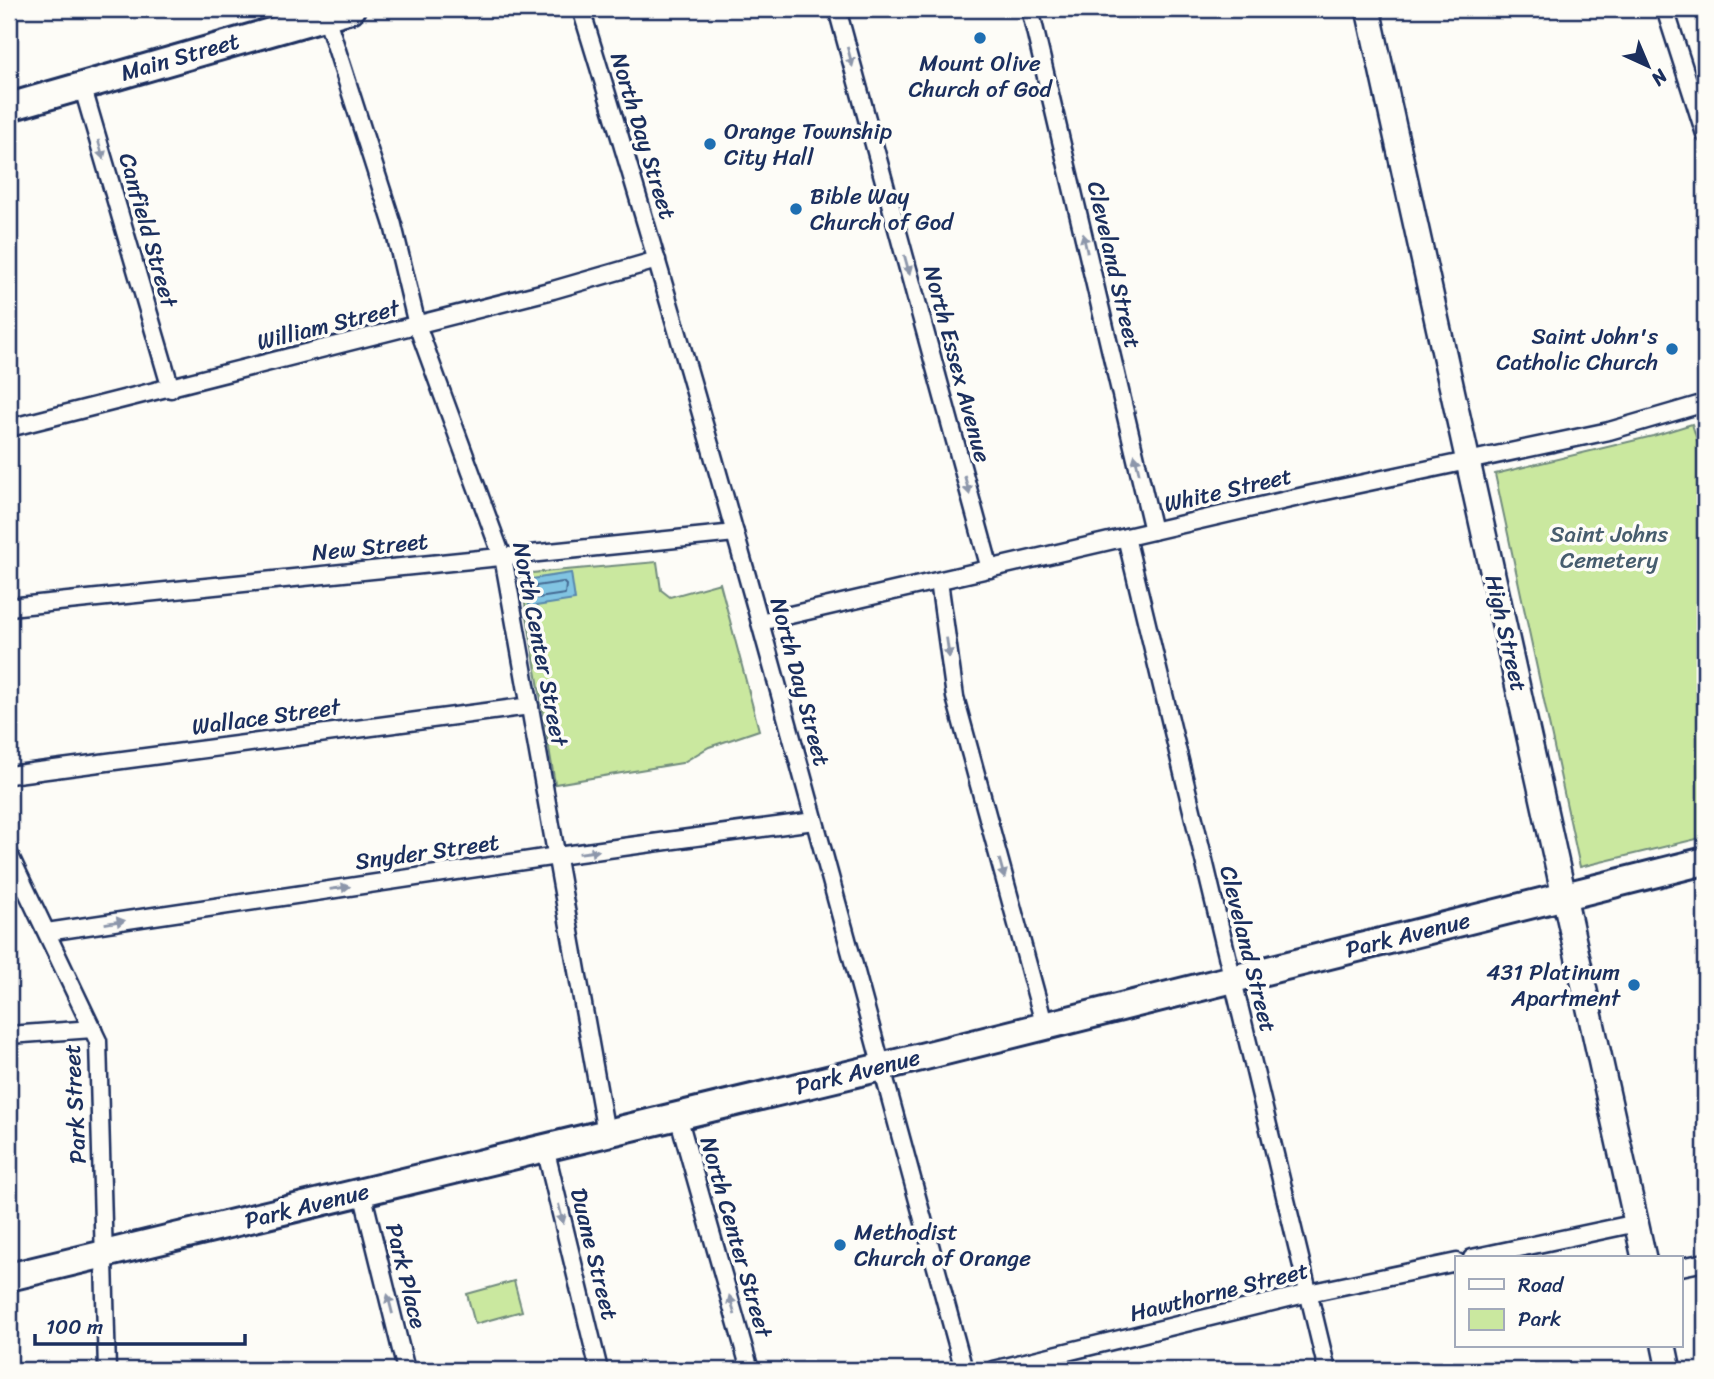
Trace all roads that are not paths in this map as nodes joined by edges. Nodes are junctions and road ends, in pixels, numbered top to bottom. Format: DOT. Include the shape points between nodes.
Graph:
graph roads {
  1 [pos="580,9"];
  2 [pos="837,9"];
  3 [pos="1030,9"];
  4 [pos="1368,9"];
  5 [pos="1665,9"];
  6 [pos="334,11"];
  7 [pos="82,85"];
  8 [pos="9,107"];
  9 [pos="1705,134"];
  10 [pos="657,260"];
  11 [pos="417,325"];
  12 [pos="171,389"];
  13 [pos="1705,403"];
  14 [pos="9,428"];
  15 [pos="1468,460"];
  16 [pos="1153,531"];
  17 [pos="735,533"];
  18 [pos="1126,537"];
  19 [pos="503,557"];
  20 [pos="990,569"];
  21 [pos="939,581"];
  22 [pos="9,607"];
  23 [pos="760,622"];
  24 [pos="530,706"];
  25 [pos="9,775"];
  26 [pos="814,821"];
  27 [pos="9,854"];
  28 [pos="557,856"];
  29 [pos="1705,861"];
  30 [pos="1564,896"];
  31 [pos="47,932"];
  32 [pos="1231,979"];
  33 [pos="1045,1027"];
  34 [pos="93,1029"];
  35 [pos="9,1035"];
  36 [pos="881,1067"];
  37 [pos="678,1116"];
  38 [pos="607,1133"];
  39 [pos="545,1148"];
  40 [pos="362,1192"];
  41 [pos="1637,1223"];
  42 [pos="104,1255"];
  43 [pos="1481,1256"];
  44 [pos="1644,1256"];
  45 [pos="1455,1262"];
  46 [pos="1705,1262"];
  47 [pos="1682,1267"];
  48 [pos="9,1277"];
  49 [pos="1309,1293"];
  50 [pos="1664,1348"];
  51 [pos="107,1370"];
  52 [pos="406,1370"];
  53 [pos="599,1370"];
  54 [pos="750,1370"];
  55 [pos="964,1370"];
  56 [pos="993,1370"];
  57 [pos="1327,1370"];
  58 [pos="1669,1370"];
  1 -- 10 [label="street, North Day Street"];
  2 -- 20 [label="street, North Essex Avenue, one-way"];
  16 -- 3 [label="street, Cleveland Street, one-way"];
  4 -- 15 [label="main road, High Street"];
  5 -- 9 [label="street"];
  6 -- 7 [label="main road, Main Street"];
  6 -- 11 [label="street, North Center Street"];
  7 -- 8 [label="main road, Main Street"];
  7 -- 12 [label="street, Canfield Street, one-way"];
  10 -- 11 [label="street, William Street"];
  10 -- 17 [label="street, North Day Street"];
  11 -- 12 [label="street, William Street"];
  11 -- 19 [label="street, North Center Street"];
  12 -- 14 [label="street, William Street"];
  13 -- 15 [label="street, White Street" via="1609,431"];
  15 -- 16 [label="street, White Street"];
  15 -- 30 [label="main road, High Street"];
  16 -- 18 [label="street, White Street"];
  17 -- 19 [label="street, New Street"];
  17 -- 23 [label="street, North Day Street"];
  18 -- 20 [label="street, White Street"];
  18 -- 32 [label="street, Cleveland Street"];
  19 -- 22 [label="street, New Street"];
  19 -- 24 [label="street, North Center Street"];
  20 -- 21 [label="street, White Street"];
  21 -- 23 [label="street, White Street"];
  21 -- 33 [label="street, one-way" via="955,697"];
  23 -- 26 [label="street, North Day Street"];
  24 -- 25 [label="street, Wallace Street"];
  24 -- 28 [label="street, North Center Street"];
  28 -- 26 [label="street, Snyder Street, one-way"];
  26 -- 36 [label="street, North Day Street"];
  27 -- 31 [label="street, Park Street"];
  31 -- 28 [label="street, Snyder Street, one-way"];
  28 -- 38 [label="street, North Center Street"];
  29 -- 30 [label="main road, Park Avenue"];
  30 -- 32 [label="main road, Park Avenue"];
  30 -- 41 [label="main road, High Street"];
  31 -- 34 [label="street, Park Street"];
  32 -- 33 [label="main road, Park Avenue"];
  32 -- 49 [label="street, Cleveland Street"];
  33 -- 36 [label="main road, Park Avenue"];
  34 -- 35 [label="street"];
  34 -- 42 [label="street, Park Street" via="98,1041"];
  36 -- 37 [label="main road, Park Avenue"];
  36 -- 55 [label="street, North Day Street"];
  37 -- 38 [label="main road, Park Avenue"];
  54 -- 37 [label="street, North Center Street, one-way"];
  38 -- 39 [label="main road, Park Avenue"];
  39 -- 40 [label="main road, Park Avenue"];
  39 -- 53 [label="street, Duane Street, one-way"];
  40 -- 42 [label="main road, Park Avenue"];
  52 -- 40 [label="street, Park Place, one-way"];
  41 -- 43 [label="street"];
  41 -- 44 [label="main road, High Street"];
  42 -- 48 [label="main road, Park Avenue"];
  42 -- 51 [label="street, Park Street"];
  45 -- 49 [label="street, Hawthorne Street"];
  46 -- 47 [label="street"];
  49 -- 56 [label="street, Hawthorne Street"];
  49 -- 57 [label="street, Cleveland Street"];
  50 -- 58 [label="main road"];
}
